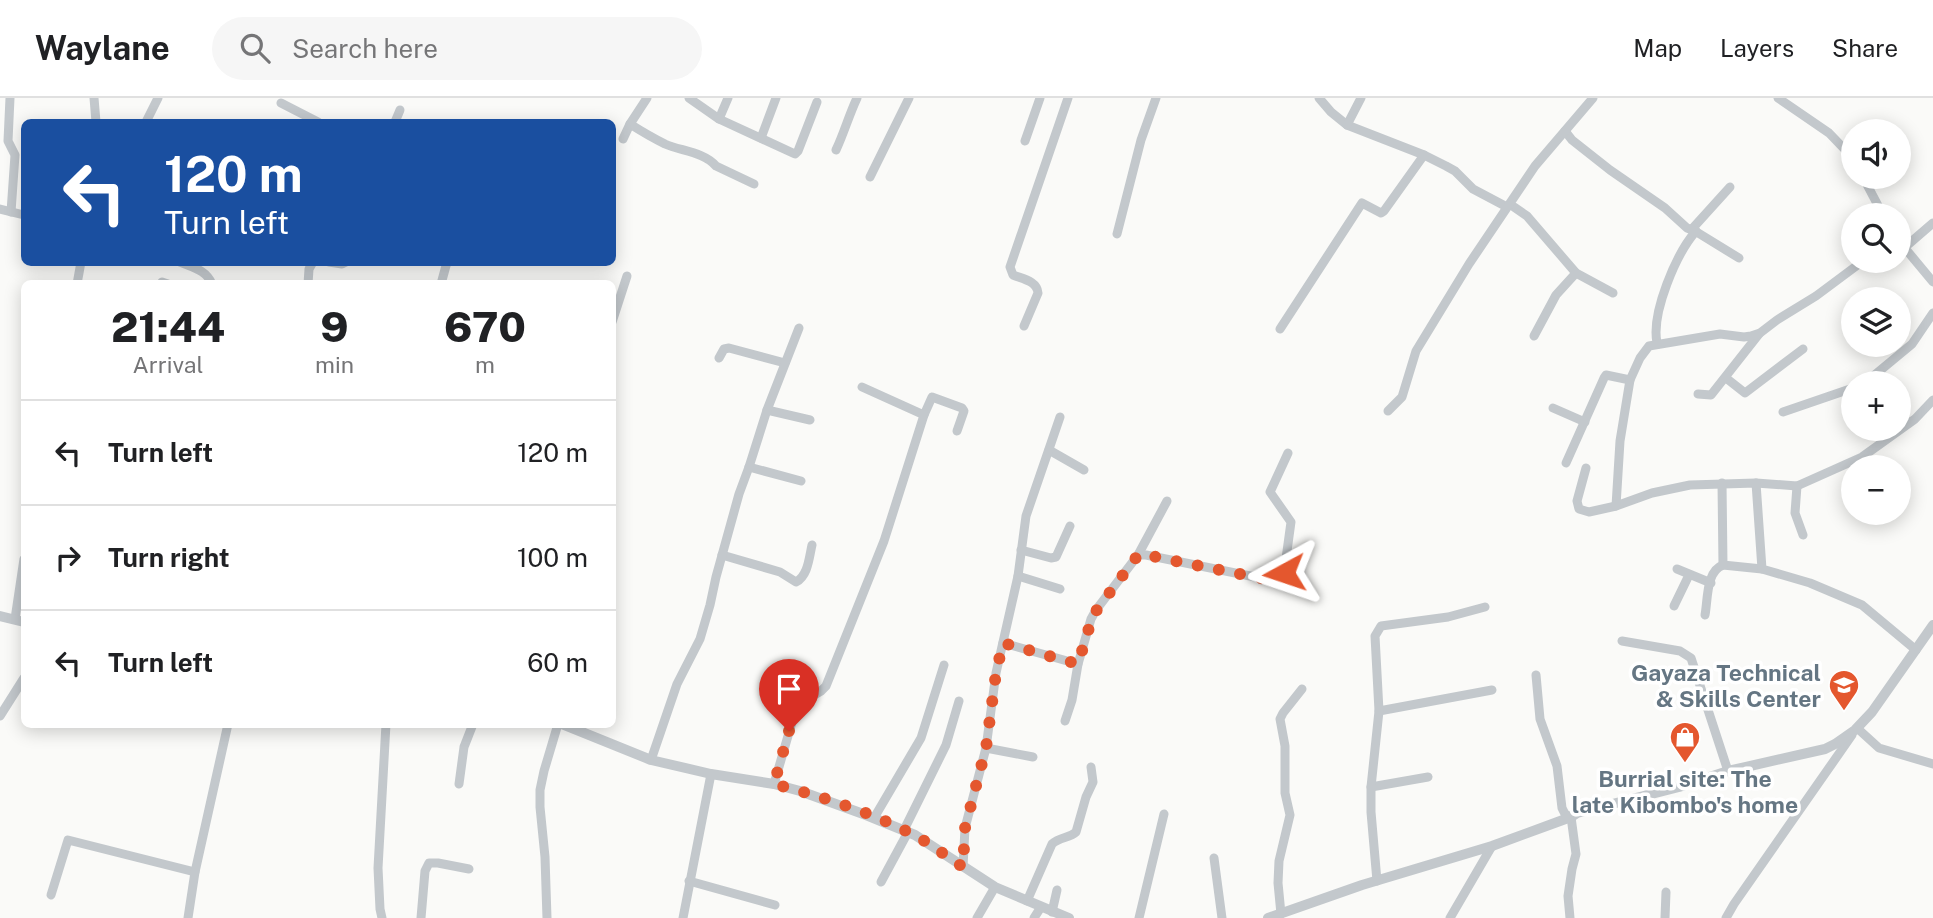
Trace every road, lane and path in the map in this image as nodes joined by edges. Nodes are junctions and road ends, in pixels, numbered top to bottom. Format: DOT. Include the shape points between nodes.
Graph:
graph roads {
  1 [pos="10,98"];
  2 [pos="94,98"];
  3 [pos="158,98"];
  4 [pos="647,98"];
  5 [pos="689,98"];
  6 [pos="728,98"];
  7 [pos="776,98"];
  8 [pos="857,98"];
  9 [pos="909,98"];
  10 [pos="1040,98"];
  11 [pos="1068,98"];
  12 [pos="1156,98"];
  13 [pos="1319,98"];
  14 [pos="1361,98"];
  15 [pos="1593,98"];
  16 [pos="1778,98"];
  17 [pos="817,102"];
  18 [pos="281,103"];
  19 [pos="400,110"];
  20 [pos="96,119"];
  21 [pos="148,119"];
  22 [pos="312,119"];
  23 [pos="396,119"];
  24 [pos="719,119"];
  25 [pos="630,124"];
  26 [pos="1347,125"];
  27 [pos="1565,131"];
  28 [pos="761,138"];
  29 [pos="623,139"];
  30 [pos="1025,141"];
  31 [pos="21,145"];
  32 [pos="1841,146"];
  33 [pos="11,147"];
  34 [pos="836,150"];
  35 [pos="1424,155"];
  36 [pos="870,177"];
  37 [pos="754,184"];
  38 [pos="1730,187"];
  39 [pos="1510,207"];
  40 [pos="0,209"];
  41 [pos="11,212"];
  42 [pos="21,214"];
  43 [pos="1933,223"];
  44 [pos="1694,230"];
  45 [pos="1116,234"];
  46 [pos="1911,238"];
  47 [pos="1911,257"];
  48 [pos="1739,258"];
  49 [pos="190,266"];
  50 [pos="1847,273"];
  51 [pos="1576,274"];
  52 [pos="626,276"];
  53 [pos="210,280"];
  54 [pos="1933,282"];
  55 [pos="1613,293"];
  56 [pos="616,309"];
  57 [pos="1933,313"];
  58 [pos="1024,326"];
  59 [pos="799,328"];
  60 [pos="1280,328"];
  61 [pos="1760,332"];
  62 [pos="1534,337"];
  63 [pos="1658,344"];
  64 [pos="1803,349"];
  65 [pos="719,358"];
  66 [pos="785,363"];
  67 [pos="1879,371"];
  68 [pos="1726,378"];
  69 [pos="1630,380"];
  70 [pos="862,387"];
  71 [pos="1841,392"];
  72 [pos="1698,394"];
  73 [pos="1933,400"];
  74 [pos="1553,408"];
  75 [pos="767,410"];
  76 [pos="1388,411"];
  77 [pos="1783,412"];
  78 [pos="924,415"];
  79 [pos="1060,417"];
  80 [pos="810,420"];
  81 [pos="1585,422"];
  82 [pos="957,431"];
  83 [pos="1049,450"];
  84 [pos="1287,453"];
  85 [pos="1566,463"];
  86 [pos="749,467"];
  87 [pos="1586,468"];
  88 [pos="1084,470"];
  89 [pos="801,481"];
  90 [pos="1722,483"];
  91 [pos="1756,483"];
  92 [pos="1797,486"];
  93 [pos="1167,501"];
  94 [pos="1616,506"];
  95 [pos="1070,526"];
  96 [pos="1803,535"];
  97 [pos="812,545"];
  98 [pos="1021,550"];
  99 [pos="722,555"];
  100 [pos="1138,555"];
  101 [pos="1723,565"];
  102 [pos="1677,569"];
  103 [pos="1762,569"];
  104 [pos="1689,575"];
  105 [pos="1018,576"];
  106 [pos="1711,583"];
  107 [pos="1060,589"];
  108 [pos="1674,606"];
  109 [pos="1485,607"];
  110 [pos="1705,615"];
  111 [pos="0,616"];
  112 [pos="20,620"];
  113 [pos="1933,625"];
  114 [pos="1622,641"];
  115 [pos="1003,643"];
  116 [pos="1916,650"];
  117 [pos="1078,664"];
  118 [pos="944,666"];
  119 [pos="1536,675"];
  120 [pos="21,683"];
  121 [pos="1302,689"];
  122 [pos="1492,690"];
  123 [pos="959,701"];
  124 [pos="1379,711"];
  125 [pos="0,716"];
  126 [pos="1065,721"];
  127 [pos="227,728"];
  128 [pos="386,728"];
  129 [pos="471,728"];
  130 [pos="559,728"];
  131 [pos="570,728"];
  132 [pos="1856,729"];
  133 [pos="986,748"];
  134 [pos="1032,757"];
  135 [pos="651,760"];
  136 [pos="1933,764"];
  137 [pos="1091,767"];
  138 [pos="1728,771"];
  139 [pos="711,774"];
  140 [pos="1428,777"];
  141 [pos="459,784"];
  142 [pos="774,784"];
  143 [pos="1371,787"];
  144 [pos="1164,814"];
  145 [pos="1571,817"];
  146 [pos="874,818"];
  147 [pos="906,831"];
  148 [pos="1492,846"];
  149 [pos="1214,858"];
  150 [pos="963,867"];
  151 [pos="469,869"];
  152 [pos="195,872"];
  153 [pos="689,881"];
  154 [pos="1377,881"];
  155 [pos="881,882"];
  156 [pos="995,887"];
  157 [pos="1057,890"];
  158 [pos="1666,892"];
  159 [pos="51,895"];
  160 [pos="1027,901"];
  161 [pos="775,905"];
  162 [pos="1041,907"];
  163 [pos="1052,912"];
  164 [pos="1281,914"];
  165 [pos="188,918"];
  166 [pos="382,918"];
  167 [pos="421,918"];
  168 [pos="547,918"];
  169 [pos="683,918"];
  170 [pos="977,918"];
  171 [pos="1034,918"];
  172 [pos="1069,918"];
  173 [pos="1139,918"];
  174 [pos="1222,918"];
  175 [pos="1268,918"];
  176 [pos="1450,918"];
  177 [pos="1570,918"];
  178 [pos="1665,918"];
  179 [pos="1726,918"];
  1 -- 33 [label="street" via="7,135"];
  2 -- 20 [label="street"];
  3 -- 21 [label="street"];
  4 -- 25 [label="street"];
  5 -- 24 [label="street"];
  6 -- 24 [label="street"];
  7 -- 28 [label="street"];
  8 -- 34 [label="street"];
  9 -- 36 [label="street"];
  10 -- 30 [label="street"];
  11 -- 58 [label="street" via="1010,267 1013,275 1038,289"];
  12 -- 45 [label="street"];
  13 -- 26 [label="street"];
  14 -- 26 [label="street"];
  15 -- 27 [label="street"];
  16 -- 32 [label="street"];
  17 -- 28 [label="street" via="795,154"];
  18 -- 22 [label="street"];
  19 -- 23 [label="street"];
  24 -- 28 [label="street"];
  25 -- 29 [label="street"];
  25 -- 37 [label="street"];
  26 -- 35 [label="street"];
  27 -- 39 [label="street" via="1535,166"];
  27 -- 44 [label="street" via="1610,170"];
  31 -- 33 [label="street"];
  33 -- 41 [label="street" via="15,155"];
  35 -- 39 [label="street" via="1455,171 1473,189"];
  35 -- 60 [label="street" via="1384,211 1362,203"];
  38 -- 44 [label="street"];
  39 -- 51 [label="street" via="1527,216"];
  39 -- 76 [label="street" via="1416,351 1402,397"];
  40 -- 41 [label="street"];
  41 -- 42 [label="street"];
  43 -- 46 [label="street"];
  44 -- 48 [label="street"];
  44 -- 63 [label="street" via="1660,304"];
  47 -- 54 [label="street"];
  49 -- 53 [label="street"];
  50 -- 61 [label="street"];
  51 -- 55 [label="street"];
  51 -- 62 [label="street" via="1556,295"];
  52 -- 56 [label="street"];
  57 -- 67 [label="street" via="1912,344"];
  59 -- 66 [label="street"];
  61 -- 63 [label="street"];
  61 -- 68 [label="street"];
  63 -- 69 [label="street" via="1649,346"];
  64 -- 68 [label="street" via="1748,392"];
  65 -- 66 [label="street" via="729,348"];
  66 -- 75 [label="street"];
  68 -- 72 [label="street" via="1711,395"];
  69 -- 81 [label="street" via="1606,375"];
  69 -- 94 [label="street" via="1619,441"];
  70 -- 78 [label="street"];
  71 -- 77 [label="street"];
  73 -- 92 [label="street" via="1862,457"];
  74 -- 81 [label="street"];
  75 -- 80 [label="street"];
  75 -- 86 [label="street"];
  78 -- 82 [label="street" via="932,397 962,408"];
  78 -- 142 [label="street" via="884,541 827,686 797,705"];
  79 -- 83 [label="street"];
  81 -- 85 [label="street"];
  83 -- 88 [label="street"];
  83 -- 98 [label="street" via="1026,516"];
  84 -- 100 [label="street" via="1270,492 1291,522 1284,573 1278,579"];
  86 -- 89 [label="street"];
  86 -- 99 [label="street"];
  87 -- 94 [label="street" via="1579,509 1589,512"];
  90 -- 91 [label="street"];
  90 -- 94 [label="street" via="1652,493"];
  90 -- 101 [label="street"];
  91 -- 92 [label="street"];
  91 -- 103 [label="street"];
  92 -- 96 [label="street" via="1795,513"];
  93 -- 100 [label="street"];
  95 -- 98 [label="street" via="1056,557"];
  97 -- 99 [label="street" via="804,575 796,582 780,572"];
  98 -- 105 [label="street"];
  99 -- 135 [label="street" via="700,639 677,684"];
  100 -- 117 [label="street" via="1093,615"];
  101 -- 103 [label="street"];
  101 -- 106 [label="street" via="1714,571"];
  102 -- 104 [label="street"];
  103 -- 116 [label="street" via="1861,605"];
  104 -- 106 [label="street"];
  104 -- 108 [label="street"];
  105 -- 107 [label="street"];
  105 -- 115 [label="street"];
  106 -- 110 [label="street"];
  109 -- 124 [label="street" via="1381,626 1375,636"];
  111 -- 112 [label="street"];
  113 -- 116 [label="street"];
  114 -- 138 [label="street" via="1680,651 1691,658"];
  115 -- 117 [label="street"];
  115 -- 133 [label="street"];
  116 -- 132 [label="street"];
  117 -- 126 [label="street"];
  118 -- 146 [label="street" via="921,738"];
  119 -- 145 [label="street" via="1540,719 1557,766 1562,808"];
  120 -- 125 [label="street"];
  121 -- 164 [label="street" via="1280,719 1290,815 1279,860"];
  122 -- 124 [label="street"];
  123 -- 147 [label="street" via="946,745"];
  124 -- 143 [label="street"];
  127 -- 152 [label="street"];
  128 -- 166 [label="street" via="378,868"];
  129 -- 141 [label="street"];
  130 -- 168 [label="street" via="540,790"];
  131 -- 135 [label="street"];
  132 -- 136 [label="street" via="1879,748"];
  132 -- 138 [label="street" via="1825,749"];
  132 -- 179 [label="street"];
  133 -- 134 [label="street"];
  133 -- 150 [label="street" via="968,817"];
  135 -- 139 [label="street"];
  137 -- 160 [label="street" via="1093,782 1076,832 1052,844"];
  138 -- 145 [label="street"];
  139 -- 142 [label="street"];
  139 -- 153 [label="street"];
  140 -- 143 [label="street"];
  142 -- 146 [label="street"];
  143 -- 154 [label="street"];
  144 -- 173 [label="street"];
  145 -- 148 [label="street"];
  145 -- 177 [label="street" via="1576,854 1568,896"];
  146 -- 147 [label="street"];
  147 -- 150 [label="street"];
  147 -- 155 [label="street"];
  148 -- 154 [label="street"];
  148 -- 176 [label="street"];
  149 -- 174 [label="street"];
  150 -- 156 [label="street"];
  151 -- 167 [label="street" via="429,863"];
  152 -- 159 [label="street" via="68,840"];
  152 -- 165 [label="street"];
  153 -- 161 [label="street"];
  153 -- 169 [label="street"];
  154 -- 164 [label="street"];
  156 -- 160 [label="street"];
  156 -- 170 [label="street"];
  157 -- 163 [label="street"];
  158 -- 178 [label="street"];
  160 -- 162 [label="street"];
  162 -- 163 [label="street"];
  162 -- 171 [label="street"];
  163 -- 172 [label="street"];
  164 -- 175 [label="street"];
}
